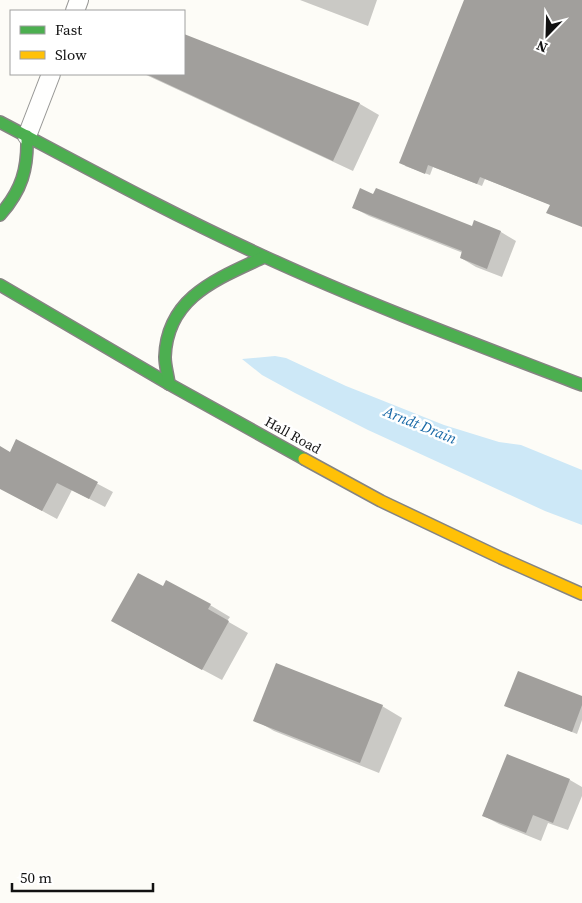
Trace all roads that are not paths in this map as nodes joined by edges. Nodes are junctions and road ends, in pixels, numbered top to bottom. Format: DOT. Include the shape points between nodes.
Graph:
graph roads {
  1 [pos="51,75"];
  2 [pos="0,122"];
  3 [pos="27,136"];
  4 [pos="0,214"];
  5 [pos="264,257"];
  6 [pos="0,285"];
  7 [pos="169,384"];
  8 [pos="582,385"];
  9 [pos="582,594"];
  1 -- 3 [label="street"];
  2 -- 3 [label="highway"];
  3 -- 4 [label="highway" via="27,162 20,183"];
  3 -- 5 [label="highway"];
  5 -- 7 [label="highway" via="208,284 193,294 180,310 167,337 165,358"];
  5 -- 8 [label="highway" via="402,316"];
  6 -- 7 [label="highway, Hall Road"];
  7 -- 9 [label="highway, Hall Road" via="381,501"];
}
